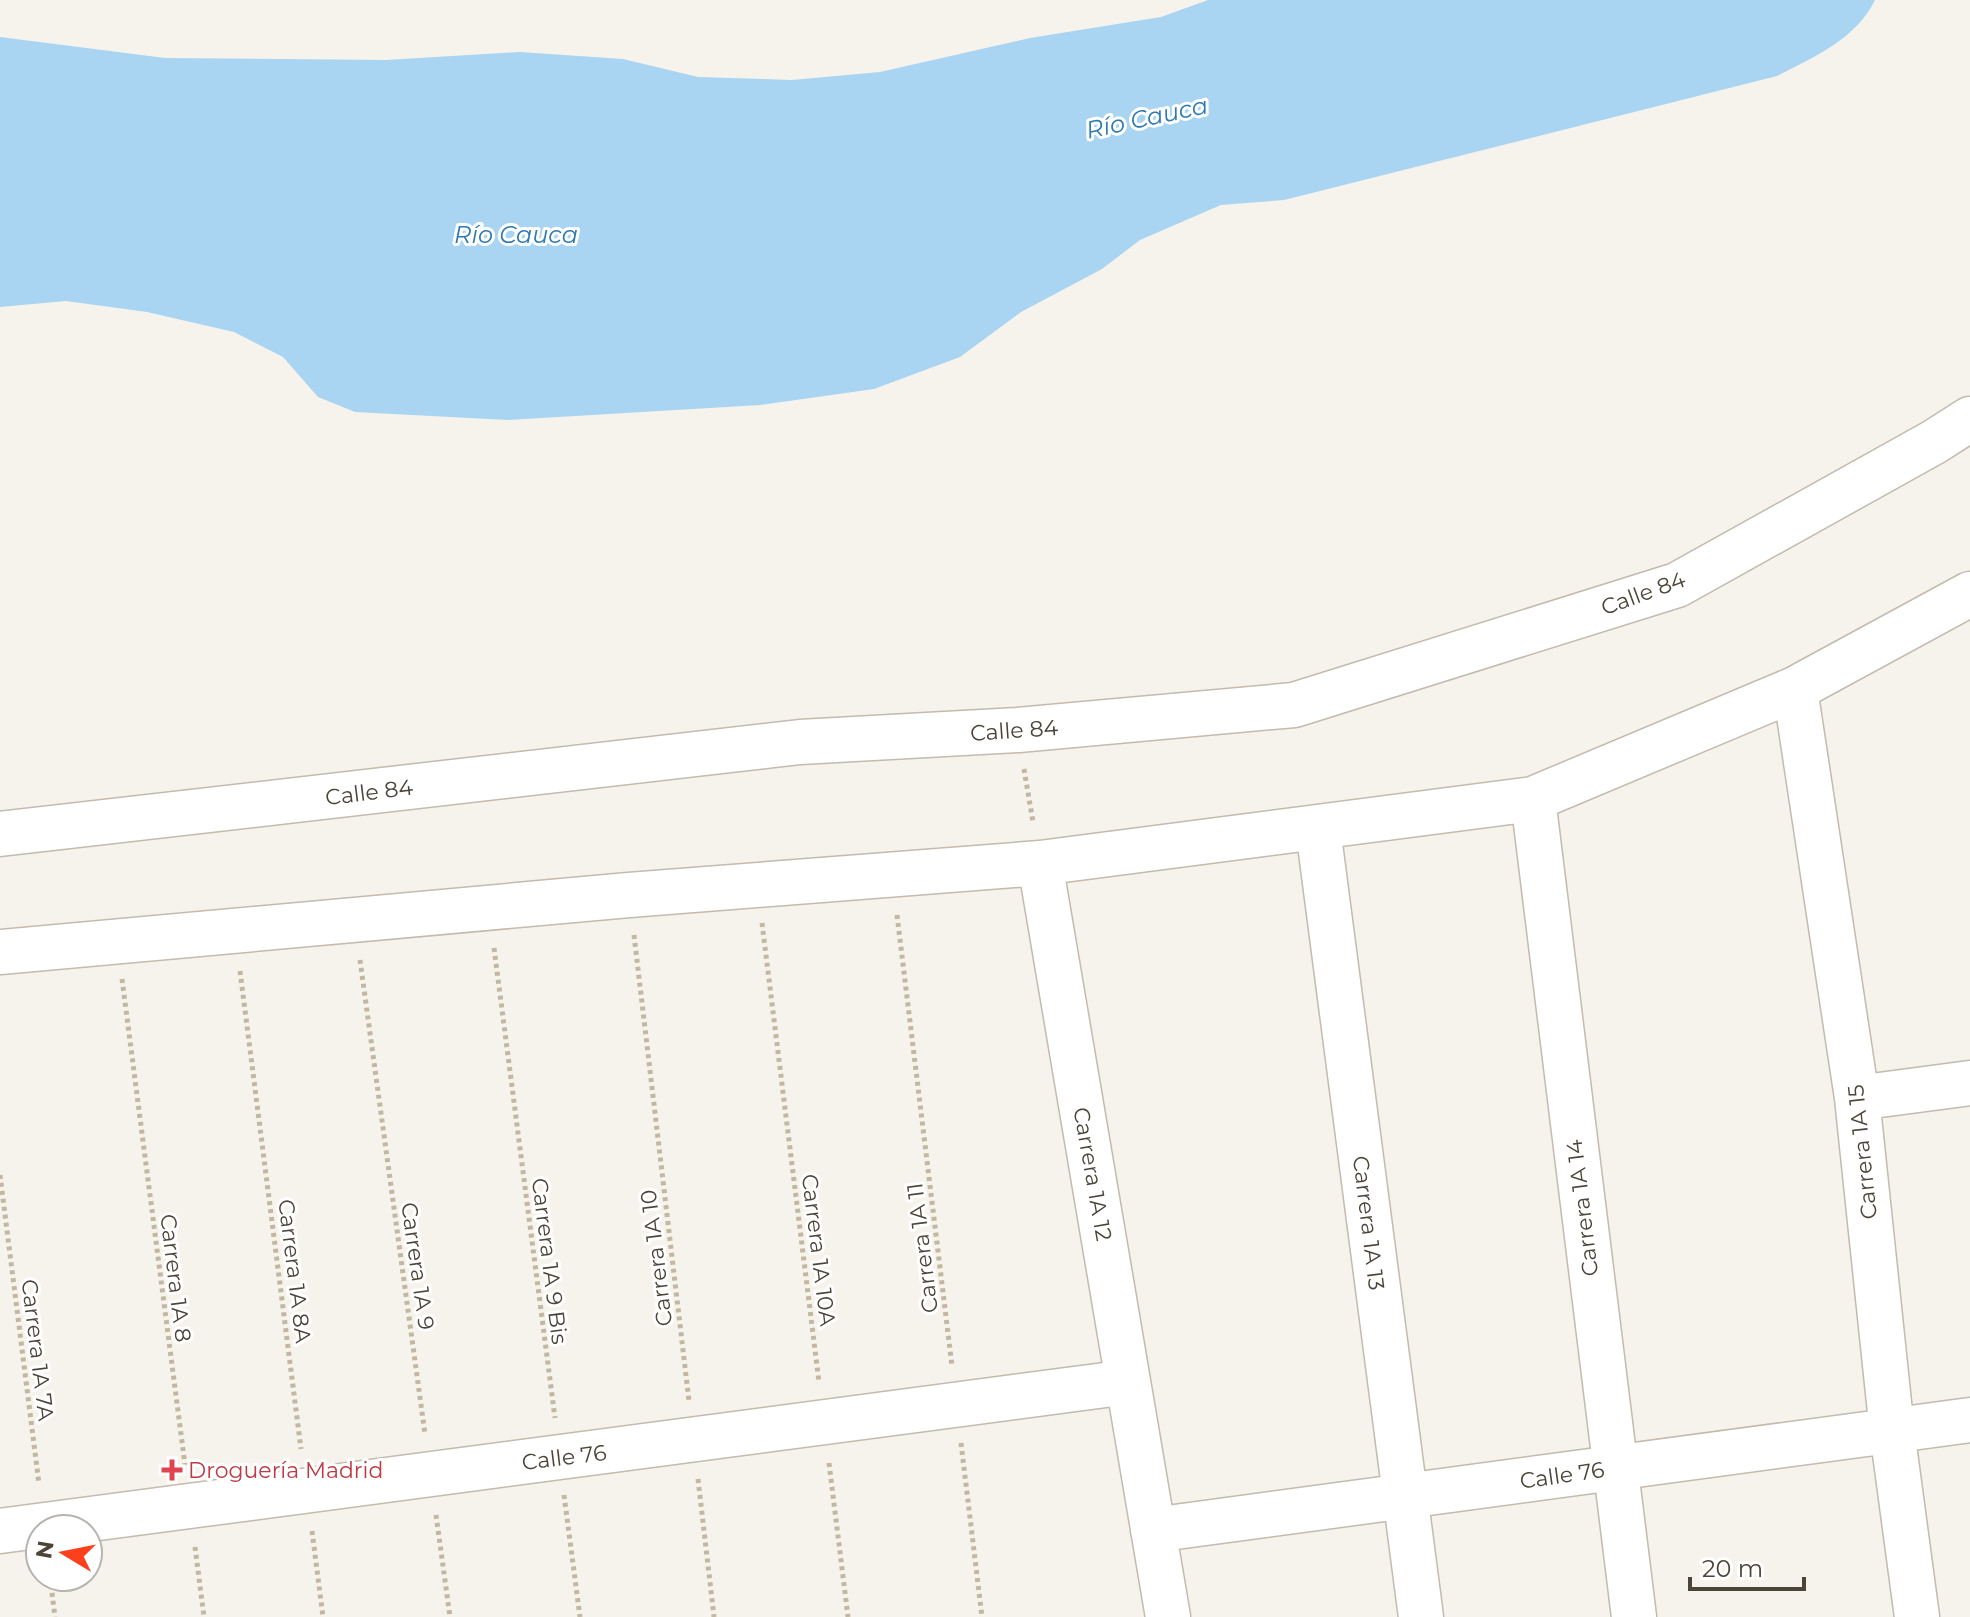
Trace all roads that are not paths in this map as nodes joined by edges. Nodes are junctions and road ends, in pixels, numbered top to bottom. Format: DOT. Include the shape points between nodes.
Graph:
graph roads {
  1 [pos="1970,419"];
  2 [pos="1970,594"];
  3 [pos="1795,689"];
  4 [pos="1533,799"];
  5 [pos="1318,829"];
  6 [pos="0,834"];
  7 [pos="1040,863"];
  8 [pos="0,952"];
  9 [pos="1970,1083"];
  10 [pos="1857,1098"];
  11 [pos="1128,1382"];
  12 [pos="1970,1420"];
  13 [pos="1892,1431"];
  14 [pos="1614,1468"];
  15 [pos="1404,1496"];
  16 [pos="1153,1530"];
  17 [pos="0,1531"];
  18 [pos="1168,1617"];
  19 [pos="1421,1617"];
  20 [pos="1634,1617"];
  21 [pos="1917,1617"];
  1 -- 6 [label="street, Calle 84" via="1677,585 1294,705 1018,730 800,742"];
  2 -- 3 [label="street"];
  3 -- 4 [label="street"];
  3 -- 10 [label="street, Carrera 1A 15"];
  4 -- 5 [label="street"];
  4 -- 14 [label="street, Carrera 1A 14"];
  5 -- 7 [label="street"];
  5 -- 15 [label="street, Carrera 1A 13"];
  7 -- 8 [label="street"];
  7 -- 11 [label="street, Carrera 1A 12"];
  9 -- 10 [label="street"];
  10 -- 13 [label="street, Carrera 1A 15"];
  11 -- 16 [label="street, Carrera 1A 12"];
  11 -- 17 [label="street, Calle 76"];
  12 -- 13 [label="street, Calle 76"];
  13 -- 14 [label="street, Calle 76"];
  13 -- 21 [label="street, Carrera 1A 15"];
  14 -- 15 [label="street, Calle 76"];
  14 -- 20 [label="street, Carrera 1A 14"];
  15 -- 16 [label="street, Calle 76"];
  15 -- 19 [label="street, Carrera 1A 13"];
  16 -- 18 [label="street, Carrera 1A 12"];
}
